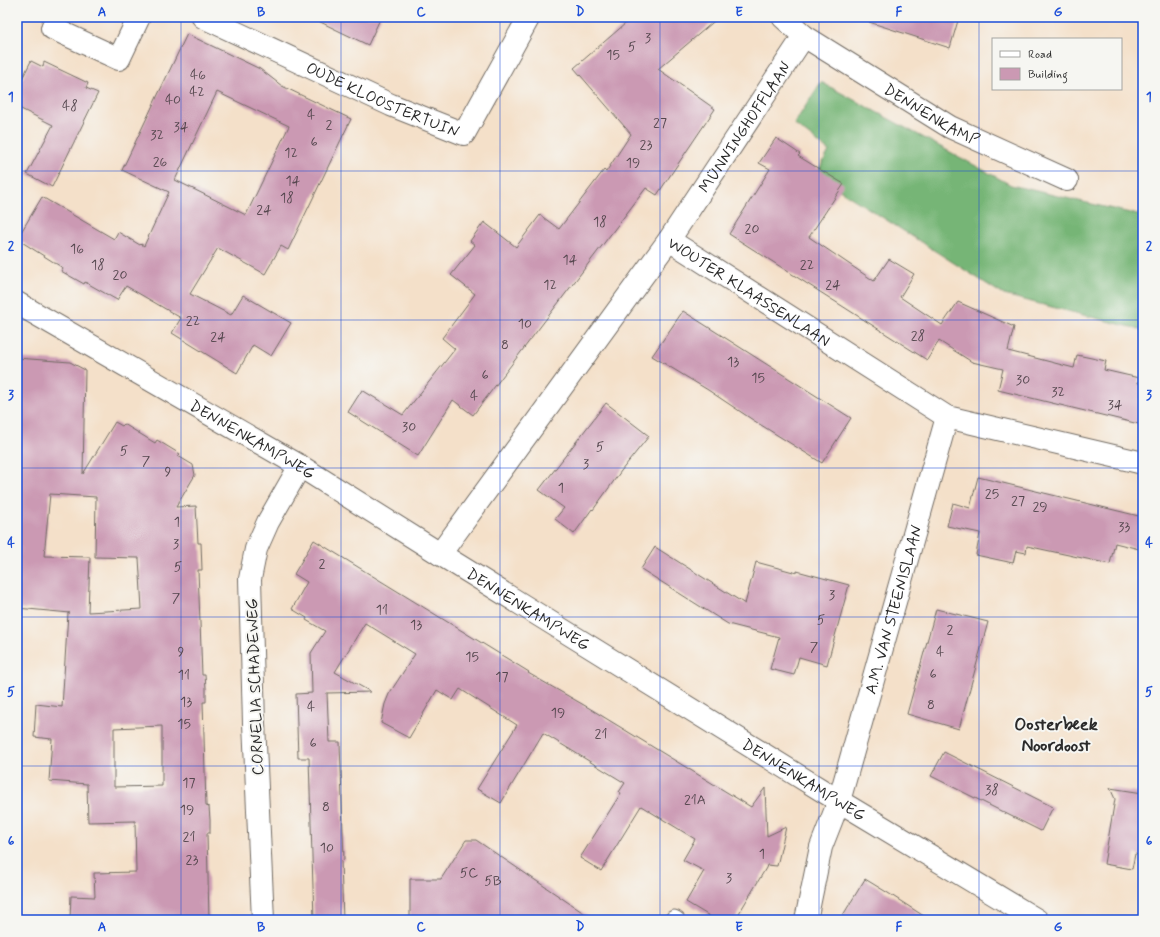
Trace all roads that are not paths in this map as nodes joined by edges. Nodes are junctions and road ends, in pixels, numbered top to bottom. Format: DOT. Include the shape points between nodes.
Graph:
graph roads {
  1 [pos="57,17"];
  2 [pos="139,17"];
  3 [pos="203,17"];
  4 [pos="529,17"];
  5 [pos="783,17"];
  6 [pos="804,36"];
  7 [pos="1067,180"];
  8 [pos="669,240"];
  9 [pos="17,303"];
  10 [pos="947,417"];
  11 [pos="1143,463"];
  12 [pos="300,466"];
  13 [pos="440,554"];
  14 [pos="839,801"];
  15 [pos="263,920"];
  16 [pos="806,920"];
  17 [pos="1037,920"];
  1 -- 2 [label="street" via="52,28 119,60"];
  3 -- 4 [label="street, OUDE KLOOSTERTUIN" via="391,104 464,134"];
  5 -- 6 [label="street"];
  6 -- 7 [label="street, DENNENKAMP" via="950,127"];
  6 -- 8 [label="street, MÜNNINGHOFFLAAN"];
  8 -- 10 [label="street, WOUTER KLAASSENLAAN"];
  8 -- 13 [label="street, WOUTER KLAASSENLAAN"];
  9 -- 12 [label="street, DENNENKAMPWEG"];
  10 -- 11 [label="street, WOUTER KLAASSENLAAN"];
  10 -- 14 [label="street, A.M. VAN STEENISLAAN"];
  12 -- 13 [label="street, DENNENKAMPWEG"];
  12 -- 15 [label="street, CORNELIA SCHADEWEG" via="268,522 256,549 250,579"];
  13 -- 14 [label="street, DENNENKAMPWEG"];
  14 -- 16 [label="street, A.M. VAN STEENISLAAN" via="821,847"];
  14 -- 17 [label="street, DENNENKAMPWEG"];
}
